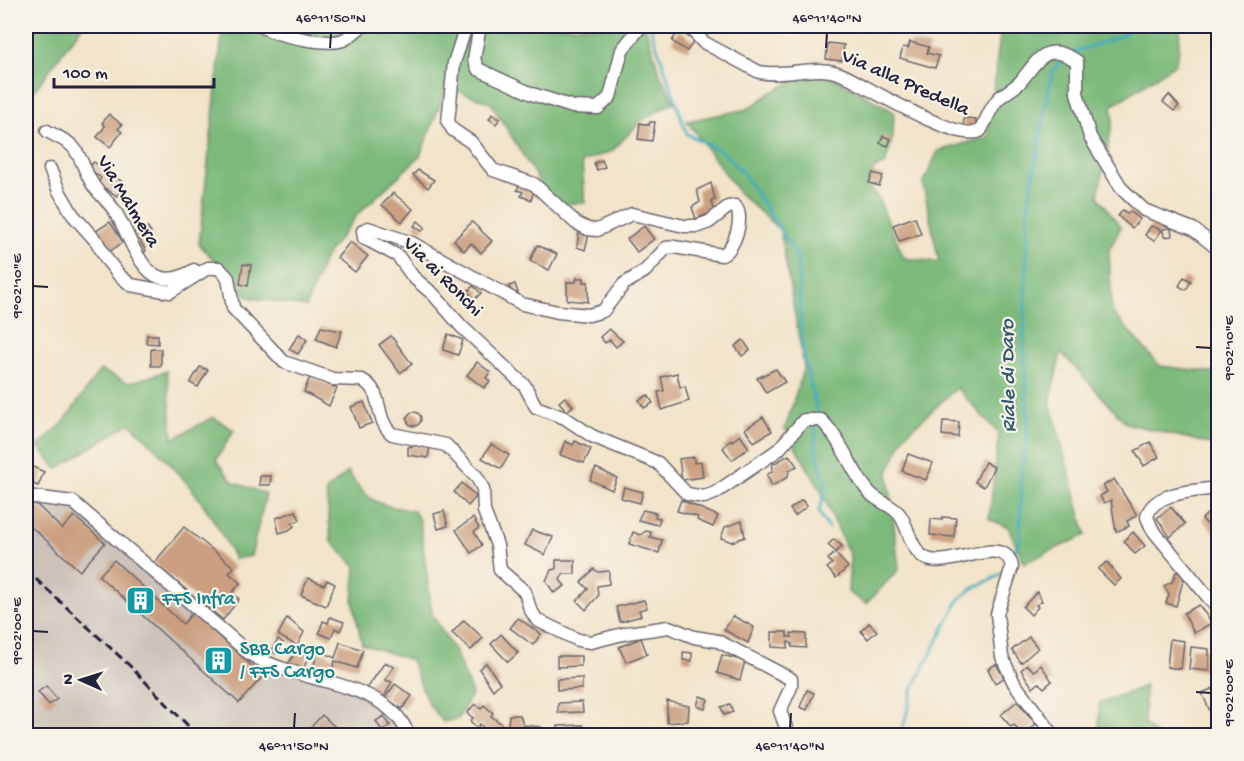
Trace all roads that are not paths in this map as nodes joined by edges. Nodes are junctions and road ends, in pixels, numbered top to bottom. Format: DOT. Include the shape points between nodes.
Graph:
graph roads {
  1 [pos="261,26"];
  2 [pos="362,26"];
  3 [pos="466,26"];
  4 [pos="480,26"];
  5 [pos="641,26"];
  6 [pos="689,26"];
  7 [pos="47,131"];
  8 [pos="50,169"];
  9 [pos="1218,249"];
  10 [pos="213,267"];
  11 [pos="1218,488"];
  12 [pos="26,496"];
  13 [pos="1218,609"];
  14 [pos="410,735"];
  15 [pos="789,735"];
  16 [pos="1054,735"];
  1 -- 2 [label="street" via="282,35 328,42 344,39"];
  3 -- 16 [label="street, Via ai Ronchi" via="454,63 448,122 493,170 534,184 576,223 588,229 597,230 632,214 698,226 733,205 739,212 732,246 726,253 666,248 645,271 624,284 603,311 589,315 522,304 412,243 364,229 366,240 398,256 413,277 525,386 536,407 658,463 682,491 698,497 715,493 778,450 804,420 821,420 871,494 898,512 922,556 943,562 990,551 1010,560 997,614 1002,657 1014,682"];
  4 -- 5 [label="street" via="474,59 478,69 532,94 583,109 598,108 610,97 622,50"];
  6 -- 9 [label="street, Via alla Predella" via="703,42 759,72 838,73 914,112 969,134 980,131 998,100 1020,82 1038,59 1059,51 1076,60 1077,93 1090,137 1122,189 1144,210 1184,224"];
  7 -- 10 [label="street, Via Malmera" via="74,147 96,189 115,211 145,269 178,278 203,263"];
  8 -- 10 [label="street" via="73,214 97,242 106,260 131,285 170,292"];
  10 -- 15 [label="street" via="228,278 233,308 284,362 333,379 362,380 375,391 382,421 392,434 441,442 454,451 482,484 484,511 495,537 501,573 525,592 537,620 583,642 669,627 688,636 718,641 791,679 780,711"];
  11 -- 13 [label="street" via="1164,498 1152,506 1148,517 1152,529"];
  12 -- 14 [label="street" via="73,502 250,654 274,667 375,699 393,711"];
}
